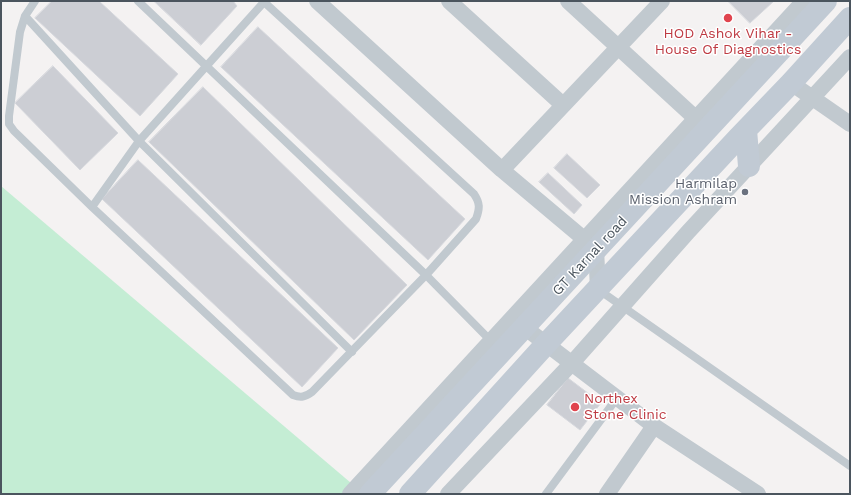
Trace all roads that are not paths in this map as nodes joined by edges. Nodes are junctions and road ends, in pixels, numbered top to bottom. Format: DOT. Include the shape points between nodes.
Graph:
graph roads {
  1 [pos="36,1"];
  2 [pos="138,1"];
  3 [pos="264,1"];
  4 [pos="318,1"];
  5 [pos="449,1"];
  6 [pos="568,1"];
  7 [pos="662,1"];
  8 [pos="817,2"];
  9 [pos="25,16"];
  10 [pos="850,18"];
  11 [pos="618,47"];
  12 [pos="850,57"];
  13 [pos="206,66"];
  14 [pos="792,83"];
  15 [pos="812,97"];
  16 [pos="563,105"];
  17 [pos="702,124"];
  18 [pos="850,124"];
  19 [pos="746,130"];
  20 [pos="139,141"];
  21 [pos="749,166"];
  22 [pos="502,170"];
  23 [pos="92,207"];
  24 [pos="591,243"];
  25 [pos="426,275"];
  26 [pos="598,289"];
  27 [pos="622,306"];
  28 [pos="524,327"];
  29 [pos="546,344"];
  30 [pos="497,346"];
  31 [pos="352,352"];
  32 [pos="572,363"];
  33 [pos="617,398"];
  34 [pos="654,426"];
  35 [pos="850,466"];
  36 [pos="416,490"];
  37 [pos="350,494"];
  38 [pos="370,494"];
  39 [pos="448,494"];
  40 [pos="546,494"];
  41 [pos="607,494"];
  42 [pos="758,494"];
  1 -- 9 [label="lane"];
  2 -- 13 [label="lane"];
  3 -- 13 [label="lane"];
  3 -- 25 [label="lane" via="474,194 480,209 476,219"];
  4 -- 22 [label="street"];
  5 -- 16 [label="street"];
  6 -- 11 [label="street"];
  7 -- 11 [label="street"];
  8 -- 17 [label="main road, GT Karnal road"];
  9 -- 20 [label="lane"];
  9 -- 23 [label="lane" via="20,32 9,124"];
  10 -- 14 [label="main road"];
  11 -- 16 [label="street"];
  11 -- 17 [label="street"];
  12 -- 15 [label="street"];
  13 -- 20 [label="lane"];
  13 -- 25 [label="lane"];
  14 -- 15 [label="street"];
  14 -- 19 [label="main road"];
  15 -- 18 [label="street"];
  15 -- 21 [label="street"];
  16 -- 22 [label="street"];
  17 -- 24 [label="main road, GT Karnal road"];
  19 -- 21 [label="main road"];
  19 -- 26 [label="main road"];
  20 -- 23 [label="lane"];
  20 -- 31 [label="lane"];
  21 -- 27 [label="street"];
  22 -- 24 [label="street"];
  23 -- 31 [label="lane" via="293,395 307,396"];
  24 -- 26 [label="street"];
  24 -- 28 [label="main road, GT Karnal road"];
  24 -- 30 [label="street"];
  25 -- 30 [label="lane"];
  25 -- 31 [label="lane"];
  26 -- 27 [label="lane"];
  26 -- 29 [label="main road"];
  27 -- 32 [label="street"];
  27 -- 35 [label="lane"];
  28 -- 29 [label="street"];
  28 -- 30 [label="main road, GT Karnal road"];
  29 -- 32 [label="street"];
  29 -- 36 [label="main road"];
  30 -- 37 [label="street"];
  30 -- 38 [label="main road, GT Karnal road"];
  32 -- 33 [label="street"];
  32 -- 39 [label="street"];
  33 -- 34 [label="street"];
  33 -- 40 [label="lane"];
  34 -- 41 [label="street"];
  34 -- 42 [label="street"];
}
